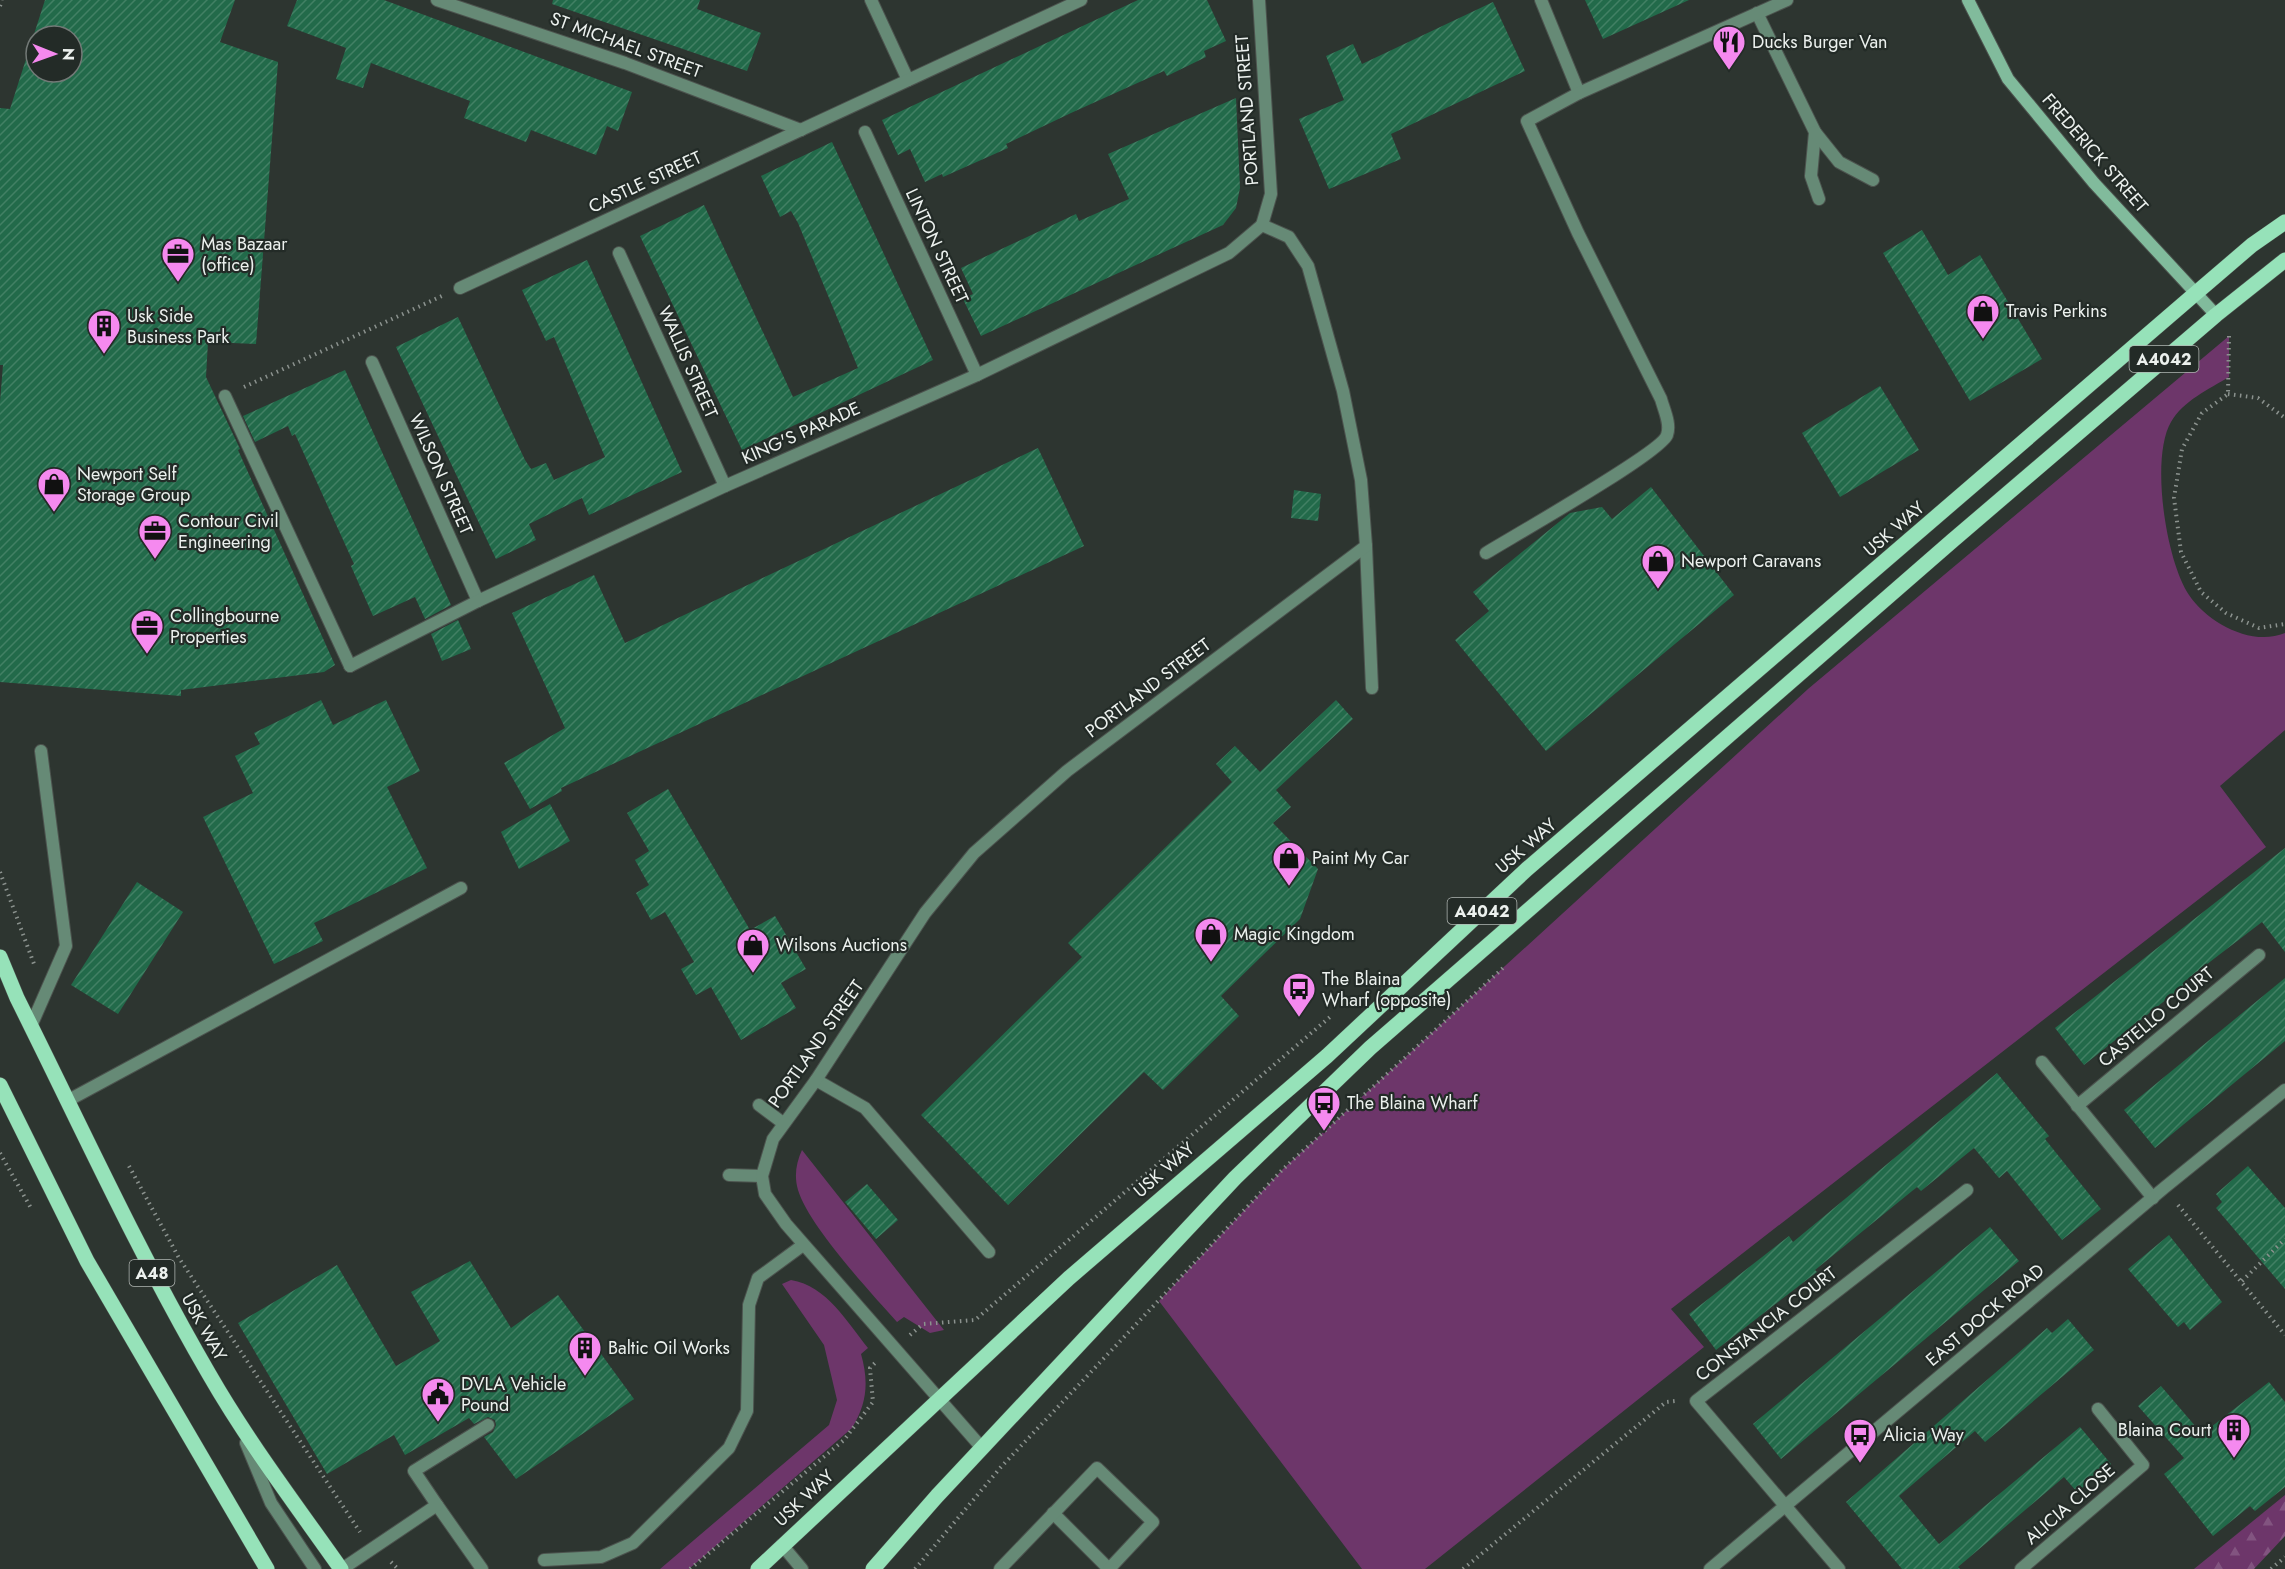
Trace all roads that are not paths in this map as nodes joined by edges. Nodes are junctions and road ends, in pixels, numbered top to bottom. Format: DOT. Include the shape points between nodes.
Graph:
graph roads {
  1 [pos="437,0"];
  2 [pos="871,0"];
  3 [pos="1081,0"];
  4 [pos="1259,0"];
  5 [pos="1541,0"];
  6 [pos="1787,0"];
  7 [pos="1968,0"];
  8 [pos="1757,14"];
  9 [pos="908,80"];
  10 [pos="1579,93"];
  11 [pos="801,130"];
  12 [pos="865,132"];
  13 [pos="1815,132"];
  14 [pos="1873,180"];
  15 [pos="1819,199"];
  16 [pos="2285,222"];
  17 [pos="1262,225"];
  18 [pos="619,253"];
  19 [pos="2285,260"];
  20 [pos="460,288"];
  21 [pos="2196,293"];
  22 [pos="2216,315"];
  23 [pos="372,362"];
  24 [pos="977,375"];
  25 [pos="225,396"];
  26 [pos="725,486"];
  27 [pos="1366,546"];
  28 [pos="1486,553"];
  29 [pos="478,601"];
  30 [pos="1372,688"];
  31 [pos="41,751"];
  32 [pos="461,888"];
  33 [pos="2259,955"];
  34 [pos="0,957"];
  35 [pos="31,1026"];
  36 [pos="2042,1062"];
  37 [pos="816,1080"];
  38 [pos="0,1085"];
  39 [pos="2285,1090"];
  40 [pos="67,1101"];
  41 [pos="759,1105"];
  42 [pos="2077,1106"];
  43 [pos="783,1124"];
  44 [pos="729,1175"];
  45 [pos="762,1176"];
  46 [pos="1967,1190"];
  47 [pos="2153,1198"];
  48 [pos="803,1245"];
  49 [pos="989,1252"];
  50 [pos="940,1398"];
  51 [pos="2098,1409"];
  52 [pos="236,1416"];
  53 [pos="488,1425"];
  54 [pos="982,1448"];
  55 [pos="437,1505"];
  56 [pos="1787,1505"];
  57 [pos="1053,1513"];
  58 [pos="782,1545"];
  59 [pos="544,1560"];
  60 [pos="267,1569"];
  61 [pos="315,1569"];
  62 [pos="341,1569"];
  63 [pos="482,1569"];
  64 [pos="758,1569"];
  65 [pos="802,1569"];
  66 [pos="873,1569"];
  67 [pos="999,1569"];
  68 [pos="1109,1569"];
  69 [pos="1710,1569"];
  70 [pos="1839,1569"];
  71 [pos="2022,1569"];
  1 -- 11 [label="street, ST MICHAEL STREET" via="625,63"];
  2 -- 9 [label="street"];
  3 -- 9 [label="street, CASTLE STREET"];
  4 -- 17 [label="street, PORTLAND STREET" via="1271,194"];
  5 -- 10 [label="street"];
  6 -- 8 [label="street"];
  7 -- 21 [label="street, FREDERICK STREET" via="2008,79 2094,183"];
  8 -- 10 [label="street"];
  8 -- 13 [label="street"];
  9 -- 11 [label="street, CASTLE STREET"];
  10 -- 28 [label="street" via="1527,121 1661,399 1667,436 1662,444 1629,466"];
  11 -- 20 [label="street, CASTLE STREET"];
  12 -- 24 [label="street, LINTON STREET"];
  13 -- 14 [label="street" via="1839,162"];
  13 -- 15 [label="street" via="1811,176"];
  16 -- 21 [label="main road, USK WAY / A4042"];
  17 -- 24 [label="street, KING'S PARADE" via="1229,253"];
  17 -- 27 [label="street" via="1289,237 1308,266 1343,392 1361,480"];
  18 -- 26 [label="street, WALLIS STREET"];
  19 -- 22 [label="main road, A4042"];
  21 -- 22 [label="street, FREDERICK STREET"];
  21 -- 50 [label="main road, USK WAY / A4042" via="1527,869 1327,1056 1069,1278"];
  22 -- 54 [label="main road, A4042" via="1370,1048 1235,1178"];
  23 -- 29 [label="street, WILSON STREET"];
  24 -- 26 [label="street, KING'S PARADE"];
  25 -- 29 [label="street, KING'S PARADE" via="350,666"];
  26 -- 29 [label="street, KING'S PARADE"];
  27 -- 30 [label="street"];
  27 -- 37 [label="street, PORTLAND STREET" via="1067,771 974,853 925,913"];
  31 -- 35 [label="street" via="66,946"];
  32 -- 40 [label="street"];
  33 -- 42 [label="street, CASTELLO COURT"];
  34 -- 35 [label="main road, USK WAY / A48"];
  35 -- 40 [label="main road, USK WAY / A48"];
  36 -- 42 [label="street"];
  37 -- 43 [label="street, PORTLAND STREET"];
  37 -- 49 [label="street" via="864,1108"];
  38 -- 60 [label="main road, A48" via="87,1261"];
  39 -- 47 [label="street, EAST DOCK ROAD"];
  40 -- 52 [label="main road, USK WAY / A48" via="138,1248"];
  41 -- 43 [label="street"];
  42 -- 47 [label="street"];
  43 -- 45 [label="street, PORTLAND STREET" via="769,1149"];
  44 -- 45 [label="street"];
  45 -- 48 [label="street" via="765,1194"];
  46 -- 56 [label="street, CONSTANCIA COURT" via="1696,1401"];
  47 -- 56 [label="street, EAST DOCK ROAD"];
  48 -- 50 [label="street"];
  48 -- 59 [label="street" via="758,1278 749,1305 747,1411 729,1448 633,1543 601,1557"];
  50 -- 54 [label="street"];
  50 -- 58 [label="main road, USK WAY / A4042"];
  51 -- 71 [label="street, ALICIA CLOSE" via="2143,1465"];
  52 -- 61 [label="street" via="271,1503"];
  52 -- 62 [label="main road, USK WAY / A48"];
  53 -- 55 [label="street" via="414,1471"];
  54 -- 66 [label="main road, A4042"];
  55 -- 62 [label="street"];
  55 -- 63 [label="street"];
  56 -- 69 [label="street, EAST DOCK ROAD"];
  56 -- 70 [label="street"];
  57 -- 67 [label="street"];
  57 -- 68 [label="street"];
  57 -- 68 [label="street" via="1097,1468 1153,1522"];
  58 -- 64 [label="main road, USK WAY / A4042"];
  58 -- 65 [label="street"];
}
